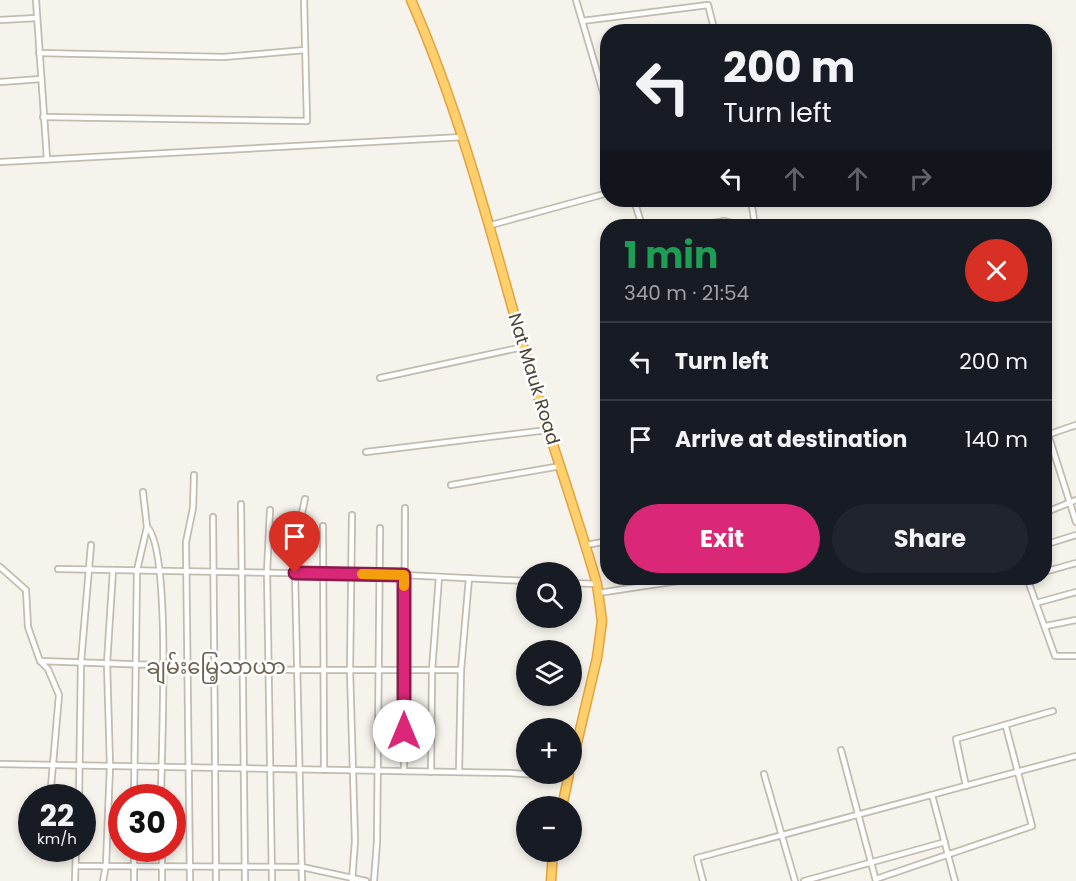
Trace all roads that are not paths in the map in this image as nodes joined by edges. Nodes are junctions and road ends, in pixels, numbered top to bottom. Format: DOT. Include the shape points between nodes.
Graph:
graph roads {
  1 [pos="36,0"];
  2 [pos="304,0"];
  3 [pos="411,0"];
  4 [pos="576,0"];
  5 [pos="37,18"];
  6 [pos="0,20"];
  7 [pos="582,21"];
  8 [pos="713,24"];
  9 [pos="305,50"];
  10 [pos="39,53"];
  11 [pos="41,80"];
  12 [pos="0,81"];
  13 [pos="600,82"];
  14 [pos="44,117"];
  15 [pos="463,137"];
  16 [pos="47,159"];
  17 [pos="0,162"];
  18 [pos="600,195"];
  19 [pos="491,225"];
  20 [pos="523,347"];
  21 [pos="380,378"];
  22 [pos="1075,426"];
  23 [pos="550,430"];
  24 [pos="1052,433"];
  25 [pos="1052,450"];
  26 [pos="366,452"];
  27 [pos="561,466"];
  28 [pos="194,475"];
  29 [pos="451,485"];
  30 [pos="143,492"];
  31 [pos="305,499"];
  32 [pos="1073,501"];
  33 [pos="241,504"];
  34 [pos="405,508"];
  35 [pos="270,510"];
  36 [pos="1052,510"];
  37 [pos="351,515"];
  38 [pos="213,517"];
  39 [pos="1076,522"];
  40 [pos="147,526"];
  41 [pos="323,526"];
  42 [pos="380,528"];
  43 [pos="1076,535"];
  44 [pos="600,542"];
  45 [pos="1052,542"];
  46 [pos="91,545"];
  47 [pos="586,545"];
  48 [pos="1076,563"];
  49 [pos="0,567"];
  50 [pos="58,569"];
  51 [pos="88,570"];
  52 [pos="113,570"];
  53 [pos="137,570"];
  54 [pos="1052,570"];
  55 [pos="160,571"];
  56 [pos="186,571"];
  57 [pos="213,572"];
  58 [pos="241,572"];
  59 [pos="267,573"];
  60 [pos="295,573"];
  61 [pos="322,573"];
  62 [pos="351,574"];
  63 [pos="379,574"];
  64 [pos="404,575"];
  65 [pos="439,576"];
  66 [pos="470,578"];
  67 [pos="516,580"];
  68 [pos="582,585"];
  69 [pos="634,585"];
  70 [pos="1030,585"];
  71 [pos="598,589"];
  72 [pos="1076,592"];
  73 [pos="1036,603"];
  74 [pos="1076,620"];
  75 [pos="1046,627"];
  76 [pos="1076,656"];
  77 [pos="40,661"];
  78 [pos="81,662"];
  79 [pos="107,663"];
  80 [pos="137,664"];
  81 [pos="164,665"];
  82 [pos="189,666"];
  83 [pos="216,667"];
  84 [pos="244,668"];
  85 [pos="269,669"];
  86 [pos="295,670"];
  87 [pos="323,670"];
  88 [pos="350,670"];
  89 [pos="377,670"];
  90 [pos="432,670"];
  91 [pos="461,670"];
  92 [pos="404,671"];
  93 [pos="1053,711"];
  94 [pos="582,722"];
  95 [pos="1005,727"];
  96 [pos="841,750"];
  97 [pos="1076,756"];
  98 [pos="0,764"];
  99 [pos="52,764"];
  100 [pos="80,765"];
  101 [pos="110,766"];
  102 [pos="134,766"];
  103 [pos="161,766"];
  104 [pos="190,767"];
  105 [pos="217,768"];
  106 [pos="244,768"];
  107 [pos="271,769"];
  108 [pos="298,769"];
  109 [pos="324,770"];
  110 [pos="351,770"];
  111 [pos="378,771"];
  112 [pos="404,771"];
  113 [pos="431,772"];
  114 [pos="459,772"];
  115 [pos="1017,772"];
  116 [pos="516,774"];
  117 [pos="764,774"];
  118 [pos="51,784"];
  119 [pos="79,784"];
  120 [pos="134,784"];
  121 [pos="161,784"];
  122 [pos="966,786"];
  123 [pos="932,795"];
  124 [pos="858,816"];
  125 [pos="781,836"];
  126 [pos="945,842"];
  127 [pos="948,855"];
  128 [pos="76,862"];
  129 [pos="552,862"];
  130 [pos="871,862"];
  131 [pos="106,865"];
  132 [pos="134,865"];
  133 [pos="162,865"];
  134 [pos="190,865"];
  135 [pos="76,866"];
  136 [pos="216,866"];
  137 [pos="245,866"];
  138 [pos="272,867"];
  139 [pos="302,867"];
  140 [pos="352,879"];
  141 [pos="876,880"];
  142 [pos="75,881"];
  143 [pos="102,881"];
  144 [pos="134,881"];
  145 [pos="162,881"];
  146 [pos="190,881"];
  147 [pos="216,881"];
  148 [pos="245,881"];
  149 [pos="272,881"];
  150 [pos="302,881"];
  151 [pos="366,881"];
  152 [pos="374,881"];
  153 [pos="551,881"];
  154 [pos="703,881"];
  155 [pos="795,881"];
  156 [pos="804,881"];
  157 [pos="955,881"];
  1 -- 5 [label="street"];
  2 -- 9 [label="street"];
  3 -- 15 [label="highway, Nat Mauk Road" via="438,61"];
  4 -- 7 [label="street"];
  5 -- 6 [label="street"];
  5 -- 10 [label="street"];
  7 -- 8 [label="street" via="708,5"];
  7 -- 13 [label="street"];
  9 -- 10 [label="street" via="224,57"];
  9 -- 14 [label="street" via="307,121"];
  10 -- 11 [label="street"];
  11 -- 12 [label="street"];
  11 -- 14 [label="street"];
  14 -- 16 [label="street"];
  15 -- 16 [label="street"];
  15 -- 19 [label="highway, Nat Mauk Road"];
  16 -- 17 [label="street"];
  18 -- 19 [label="street"];
  19 -- 20 [label="highway, Nat Mauk Road"];
  20 -- 21 [label="street"];
  20 -- 23 [label="highway, Nat Mauk Road"];
  22 -- 24 [label="street"];
  23 -- 26 [label="street"];
  23 -- 27 [label="highway, Nat Mauk Road"];
  25 -- 32 [label="street"];
  27 -- 29 [label="street"];
  27 -- 47 [label="highway, Nat Mauk Road"];
  28 -- 56 [label="street"];
  30 -- 40 [label="street"];
  31 -- 60 [label="street" via="296,541"];
  32 -- 36 [label="street"];
  32 -- 39 [label="street"];
  33 -- 58 [label="street"];
  34 -- 64 [label="street"];
  35 -- 59 [label="street"];
  37 -- 62 [label="street"];
  38 -- 57 [label="street"];
  40 -- 53 [label="street"];
  40 -- 55 [label="street" via="153,532"];
  41 -- 61 [label="street"];
  42 -- 63 [label="street"];
  43 -- 45 [label="street"];
  44 -- 47 [label="street"];
  46 -- 51 [label="street"];
  47 -- 71 [label="highway, Nat Mauk Road"];
  48 -- 54 [label="street"];
  49 -- 77 [label="street" via="26,590 28,627"];
  50 -- 51 [label="street"];
  51 -- 52 [label="street"];
  51 -- 78 [label="street"];
  52 -- 53 [label="street"];
  52 -- 79 [label="street"];
  53 -- 55 [label="street"];
  53 -- 80 [label="street"];
  55 -- 56 [label="street"];
  55 -- 81 [label="street"];
  56 -- 57 [label="street"];
  56 -- 82 [label="street"];
  57 -- 58 [label="street"];
  57 -- 83 [label="street"];
  58 -- 59 [label="street"];
  58 -- 84 [label="street"];
  59 -- 60 [label="street"];
  59 -- 85 [label="street"];
  60 -- 61 [label="street"];
  60 -- 86 [label="street"];
  61 -- 62 [label="street"];
  61 -- 87 [label="street"];
  62 -- 63 [label="street"];
  62 -- 88 [label="street"];
  63 -- 64 [label="street"];
  63 -- 89 [label="street"];
  64 -- 65 [label="street"];
  64 -- 92 [label="street"];
  65 -- 66 [label="street"];
  65 -- 90 [label="street"];
  66 -- 67 [label="street"];
  66 -- 91 [label="street"];
  68 -- 71 [label="street"];
  69 -- 71 [label="street"];
  70 -- 73 [label="street"];
  71 -- 94 [label="highway, Nat Mauk Road" via="602,621"];
  72 -- 73 [label="street"];
  73 -- 75 [label="street"];
  74 -- 75 [label="street"];
  75 -- 76 [label="street" via="1055,656"];
  77 -- 78 [label="street"];
  77 -- 99 [label="street" via="48,669 59,695"];
  78 -- 79 [label="street"];
  78 -- 100 [label="street"];
  79 -- 80 [label="street"];
  79 -- 101 [label="street"];
  80 -- 81 [label="street"];
  80 -- 102 [label="street"];
  81 -- 82 [label="street"];
  81 -- 103 [label="street"];
  82 -- 83 [label="street"];
  82 -- 104 [label="street"];
  83 -- 84 [label="street"];
  83 -- 105 [label="street"];
  84 -- 85 [label="street"];
  84 -- 106 [label="street"];
  85 -- 86 [label="street"];
  85 -- 107 [label="street"];
  86 -- 87 [label="street"];
  86 -- 108 [label="street"];
  87 -- 88 [label="street"];
  87 -- 109 [label="street"];
  88 -- 89 [label="street"];
  88 -- 110 [label="street"];
  89 -- 92 [label="street"];
  89 -- 111 [label="street"];
  90 -- 91 [label="street"];
  90 -- 92 [label="street"];
  90 -- 113 [label="street"];
  91 -- 114 [label="street"];
  92 -- 112 [label="street"];
  93 -- 95 [label="street"];
  95 -- 115 [label="street"];
  95 -- 122 [label="street" via="956,739"];
  96 -- 124 [label="street"];
  97 -- 115 [label="street"];
  98 -- 99 [label="street"];
  99 -- 100 [label="street"];
  99 -- 118 [label="street"];
  100 -- 101 [label="street"];
  100 -- 119 [label="street"];
  101 -- 102 [label="street"];
  101 -- 131 [label="street"];
  102 -- 103 [label="street"];
  102 -- 120 [label="street"];
  103 -- 104 [label="street"];
  103 -- 121 [label="street"];
  104 -- 105 [label="street"];
  104 -- 134 [label="street"];
  105 -- 106 [label="street"];
  105 -- 136 [label="street"];
  106 -- 107 [label="street"];
  106 -- 137 [label="street"];
  107 -- 108 [label="street"];
  107 -- 138 [label="street"];
  108 -- 109 [label="street"];
  108 -- 139 [label="street"];
  109 -- 110 [label="street"];
  110 -- 111 [label="street"];
  110 -- 140 [label="street" via="355,841"];
  111 -- 112 [label="street"];
  111 -- 152 [label="street"];
  112 -- 113 [label="street"];
  113 -- 114 [label="street"];
  114 -- 116 [label="street"];
  115 -- 122 [label="street"];
  115 -- 127 [label="street" via="1032,826"];
  117 -- 125 [label="street"];
  122 -- 123 [label="street"];
  123 -- 124 [label="street"];
  123 -- 126 [label="street"];
  124 -- 125 [label="street"];
  124 -- 130 [label="street"];
  125 -- 154 [label="street" via="697,858"];
  125 -- 155 [label="street"];
  126 -- 127 [label="street"];
  126 -- 130 [label="street"];
  127 -- 141 [label="street"];
  127 -- 157 [label="street"];
  128 -- 135 [label="street"];
  129 -- 153 [label="highway"];
  130 -- 141 [label="street"];
  130 -- 156 [label="street"];
  131 -- 132 [label="street"];
  131 -- 135 [label="street"];
  131 -- 143 [label="street"];
  132 -- 133 [label="street"];
  132 -- 144 [label="street"];
  133 -- 134 [label="street"];
  133 -- 145 [label="street"];
  134 -- 136 [label="street"];
  134 -- 146 [label="street"];
  135 -- 142 [label="street"];
  136 -- 137 [label="street"];
  136 -- 147 [label="street"];
  137 -- 138 [label="street"];
  137 -- 148 [label="street"];
  138 -- 139 [label="street"];
  138 -- 149 [label="street"];
  139 -- 140 [label="street"];
  139 -- 150 [label="street"];
  140 -- 151 [label="street"];
}
